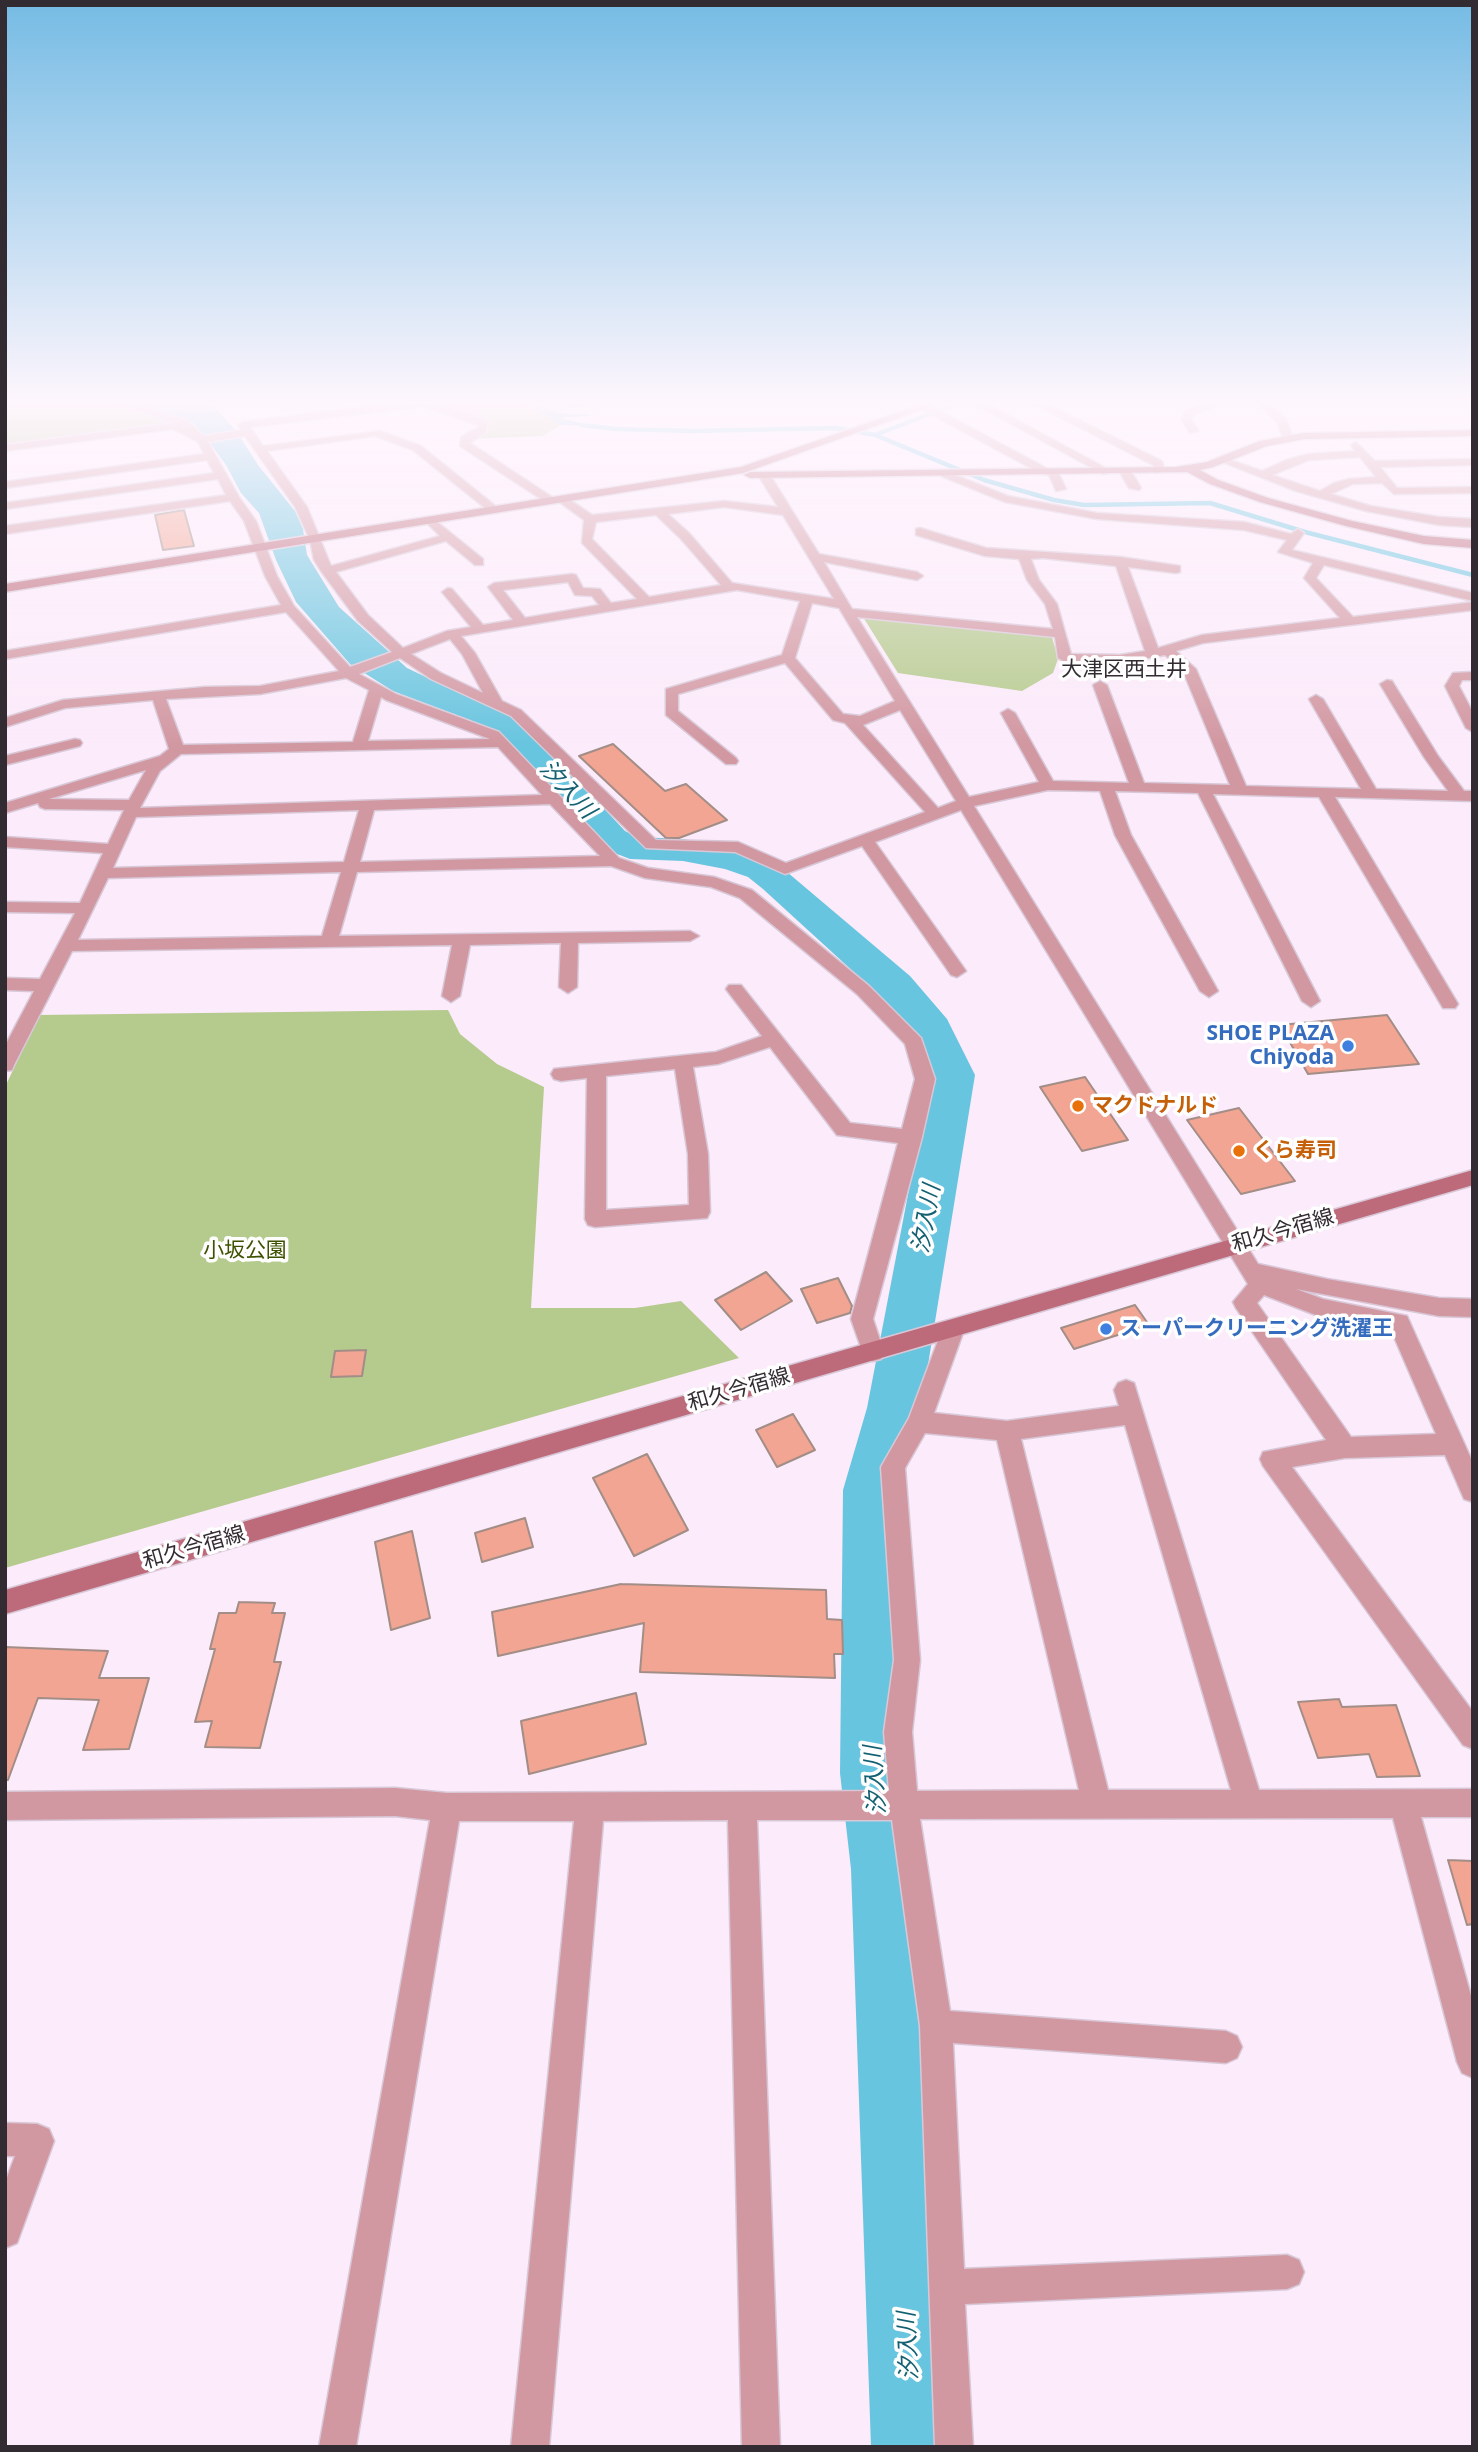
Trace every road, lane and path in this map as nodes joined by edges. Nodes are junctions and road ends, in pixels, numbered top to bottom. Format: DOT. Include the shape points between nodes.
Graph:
graph roads {
  1 [pos="73,516"];
  2 [pos="99,516"];
  3 [pos="247,516"];
  4 [pos="305,516"];
  5 [pos="457,516"];
  6 [pos="585,516"];
  7 [pos="609,516"];
  8 [pos="664,516"];
  9 [pos="791,516"];
  10 [pos="1103,516"];
  11 [pos="1323,516"];
  12 [pos="1413,516"];
  13 [pos="590,519"];
  14 [pos="74,520"];
  15 [pos="431,521"];
  16 [pos="1439,521"];
  17 [pos="1473,523"];
  18 [pos="5,530"];
  19 [pos="920,532"];
  20 [pos="448,537"];
  21 [pos="316,540"];
  22 [pos="1446,543"];
  23 [pos="1473,544"];
  24 [pos="261,548"];
  25 [pos="1024,556"];
  26 [pos="815,557"];
  27 [pos="1321,560"];
  28 [pos="1121,561"];
  29 [pos="479,562"];
  30 [pos="1176,569"];
  31 [pos="327,571"];
  32 [pos="917,576"];
  33 [pos="729,587"];
  34 [pos="5,588"];
  35 [pos="447,592"];
  36 [pos="1473,597"];
  37 [pos="807,598"];
  38 [pos="647,602"];
  39 [pos="1473,606"];
  40 [pos="289,608"];
  41 [pos="608,608"];
  42 [pos="846,608"];
  43 [pos="1350,621"];
  44 [pos="522,624"];
  45 [pos="480,629"];
  46 [pos="452,634"];
  47 [pos="1061,634"];
  48 [pos="1159,651"];
  49 [pos="401,653"];
  50 [pos="5,655"];
  51 [pos="788,658"];
  52 [pos="348,673"];
  53 [pos="1473,676"];
  54 [pos="1387,684"];
  55 [pos="1100,685"];
  56 [pos="376,689"];
  57 [pos="158,695"];
  58 [pos="1316,699"];
  59 [pos="496,703"];
  60 [pos="904,703"];
  61 [pos="1009,713"];
  62 [pos="850,719"];
  63 [pos="5,723"];
  64 [pos="1473,728"];
  65 [pos="75,743"];
  66 [pos="501,743"];
  67 [pos="359,746"];
  68 [pos="170,755"];
  69 [pos="5,761"];
  70 [pos="731,761"];
  71 [pos="1048,785"];
  72 [pos="1106,787"];
  73 [pos="1138,787"];
  74 [pos="1239,788"];
  75 [pos="1203,789"];
  76 [pos="1324,792"];
  77 [pos="1371,793"];
  78 [pos="1466,795"];
  79 [pos="553,799"];
  80 [pos="24,803"];
  81 [pos="965,803"];
  82 [pos="368,805"];
  83 [pos="5,808"];
  84 [pos="132,809"];
  85 [pos="935,814"];
  86 [pos="865,839"];
  87 [pos="5,842"];
  88 [pos="112,849"];
  89 [pos="613,861"];
  90 [pos="352,867"];
  91 [pos="101,873"];
  92 [pos="5,907"];
  93 [pos="86,908"];
  94 [pos="690,936"];
  95 [pos="570,938"];
  96 [pos="462,940"];
  97 [pos="329,942"];
  98 [pos="66,946"];
  99 [pos="957,971"];
  100 [pos="5,984"];
  101 [pos="44,985"];
  102 [pos="568,987"];
  103 [pos="735,989"];
  104 [pos="1209,991"];
  105 [pos="451,996"];
  106 [pos="1311,1001"];
  107 [pos="1449,1004"];
  108 [pos="773,1039"];
  109 [pos="683,1062"];
  110 [pos="5,1065"];
  111 [pos="597,1071"];
  112 [pos="561,1074"];
  113 [pos="912,1137"];
  114 [pos="1473,1177"];
  115 [pos="1235,1245"];
  116 [pos="1256,1278"];
  117 [pos="1473,1308"];
  118 [pos="943,1332"];
  119 [pos="873,1352"];
  120 [pos="919,1422"];
  121 [pos="1007,1431"];
  122 [pos="1451,1444"];
  123 [pos="1345,1448"];
  124 [pos="1473,1491"];
  125 [pos="5,1602"];
  126 [pos="1473,1735"];
  127 [pos="1249,1803"];
  128 [pos="1403,1803"];
  129 [pos="1473,1803"];
  130 [pos="1097,1804"];
  131 [pos="742,1805"];
  132 [pos="904,1805"];
  133 [pos="5,1806"];
  134 [pos="590,1806"];
  135 [pos="447,1807"];
  136 [pos="936,2026"];
  137 [pos="1226,2047"];
  138 [pos="1473,2062"];
  139 [pos="5,2139"];
  140 [pos="5,2231"];
  141 [pos="1287,2272"];
  142 [pos="946,2287"];
  143 [pos="337,2447"];
  144 [pos="530,2447"];
  145 [pos="761,2447"];
  146 [pos="954,2447"];
  1 -- 14 [label="street"];
  2 -- 14 [label="street"];
  3 -- 24 [label="street"];
  4 -- 21 [label="street"];
  5 -- 15 [label="street"];
  6 -- 13 [label="street"];
  7 -- 13 [label="street"];
  8 -- 33 [label="street"];
  9 -- 26 [label="street"];
  10 -- 27 [label="street" via="1244,526 1295,536 1284,552"];
  11 -- 22 [label="street"];
  12 -- 16 [label="street"];
  13 -- 38 [label="street" via="586,540"];
  14 -- 18 [label="street"];
  15 -- 20 [label="street"];
  15 -- 21 [label="street"];
  16 -- 17 [label="street"];
  16 -- 22 [label="street"];
  19 -- 25 [label="street" via="985,552"];
  20 -- 29 [label="street"];
  20 -- 31 [label="street"];
  21 -- 24 [label="street"];
  21 -- 31 [label="street"];
  22 -- 23 [label="street"];
  24 -- 34 [label="street"];
  24 -- 40 [label="street"];
  25 -- 28 [label="street"];
  25 -- 47 [label="street" via="1033,580 1051,604"];
  26 -- 32 [label="street"];
  26 -- 42 [label="street"];
  27 -- 36 [label="street"];
  27 -- 43 [label="street" via="1310,578"];
  28 -- 30 [label="street"];
  28 -- 48 [label="street"];
  31 -- 49 [label="street" via="363,618"];
  33 -- 37 [label="street"];
  33 -- 38 [label="street"];
  35 -- 45 [label="street"];
  37 -- 42 [label="street"];
  37 -- 51 [label="street"];
  38 -- 41 [label="street"];
  39 -- 43 [label="street"];
  40 -- 50 [label="street"];
  40 -- 52 [label="street"];
  41 -- 44 [label="street"];
  41 -- 44 [label="street" via="596,592 579,592 572,578 494,587"];
  42 -- 47 [label="street"];
  42 -- 60 [label="street"];
  43 -- 48 [label="street" via="1202,639"];
  44 -- 45 [label="street"];
  45 -- 46 [label="street"];
  46 -- 49 [label="street"];
  46 -- 59 [label="street"];
  47 -- 48 [label="street" via="1065,658 1120,659"];
  48 -- 74 [label="street" via="1189,669"];
  49 -- 52 [label="street"];
  49 -- 59 [label="street" via="436,676"];
  51 -- 62 [label="street" via="838,717"];
  51 -- 70 [label="street" via="671,692 671,712"];
  52 -- 56 [label="street"];
  52 -- 57 [label="street" via="260,690"];
  53 -- 64 [label="street" via="1458,676 1452,686"];
  54 -- 78 [label="street" via="1431,758"];
  55 -- 73 [label="street"];
  56 -- 66 [label="street" via="494,735"];
  56 -- 67 [label="street"];
  57 -- 63 [label="street" via="64,704"];
  57 -- 68 [label="street"];
  58 -- 77 [label="street"];
  59 -- 86 [label="street" via="516,713 652,845 738,847 785,869"];
  60 -- 62 [label="street" via="861,721"];
  60 -- 81 [label="street"];
  61 -- 71 [label="street"];
  62 -- 85 [label="street"];
  65 -- 69 [label="street"];
  66 -- 67 [label="street"];
  66 -- 79 [label="street"];
  67 -- 68 [label="street"];
  68 -- 80 [label="street"];
  68 -- 84 [label="street" via="154,769"];
  71 -- 72 [label="street"];
  71 -- 81 [label="street"];
  72 -- 73 [label="street"];
  72 -- 104 [label="street" via="1123,835"];
  73 -- 75 [label="street"];
  74 -- 75 [label="street"];
  74 -- 76 [label="street"];
  75 -- 106 [label="street"];
  76 -- 77 [label="street"];
  76 -- 107 [label="street"];
  77 -- 78 [label="street"];
  79 -- 82 [label="street"];
  79 -- 89 [label="street"];
  80 -- 83 [label="street"];
  80 -- 84 [label="street"];
  81 -- 85 [label="street"];
  81 -- 115 [label="street"];
  82 -- 84 [label="street"];
  82 -- 90 [label="street"];
  84 -- 88 [label="street"];
  85 -- 86 [label="street"];
  86 -- 99 [label="street"];
  87 -- 88 [label="street"];
  88 -- 91 [label="street"];
  89 -- 90 [label="street"];
  89 -- 113 [label="street" via="645,873 714,882 746,894 863,990 914,1042 925,1079"];
  90 -- 91 [label="street"];
  90 -- 97 [label="street"];
  91 -- 93 [label="street"];
  92 -- 93 [label="street"];
  93 -- 98 [label="street"];
  94 -- 95 [label="street"];
  95 -- 96 [label="street"];
  95 -- 102 [label="street"];
  96 -- 97 [label="street"];
  96 -- 105 [label="street"];
  97 -- 98 [label="street"];
  98 -- 101 [label="street"];
  100 -- 101 [label="street"];
  101 -- 110 [label="street"];
  103 -- 108 [label="street"];
  108 -- 109 [label="street" via="718,1058"];
  108 -- 113 [label="street" via="844,1130"];
  109 -- 111 [label="street"];
  109 -- 111 [label="street" via="698,1154 701,1212 595,1219"];
  111 -- 112 [label="street"];
  113 -- 119 [label="street" via="862,1319"];
  114 -- 115 [label="street, 和久今宿線"];
  115 -- 116 [label="street"];
  115 -- 118 [label="street, 和久今宿線"];
  116 -- 117 [label="street" via="1439,1307"];
  116 -- 122 [label="street" via="1321,1308 1399,1322"];
  116 -- 123 [label="street" via="1244,1302"];
  118 -- 119 [label="street, 和久今宿線"];
  118 -- 120 [label="street"];
  119 -- 125 [label="street, 和久今宿線"];
  120 -- 121 [label="street"];
  120 -- 132 [label="street" via="893,1467 907,1660 898,1732"];
  121 -- 127 [label="street" via="1129,1402"];
  121 -- 130 [label="street"];
  122 -- 123 [label="street"];
  122 -- 124 [label="street"];
  123 -- 126 [label="street" via="1272,1459"];
  127 -- 128 [label="street"];
  127 -- 130 [label="street"];
  128 -- 129 [label="street"];
  128 -- 138 [label="street"];
  130 -- 132 [label="street"];
  131 -- 132 [label="street"];
  131 -- 134 [label="street"];
  131 -- 145 [label="street"];
  132 -- 136 [label="street"];
  133 -- 135 [label="street" via="395,1802"];
  134 -- 135 [label="street"];
  134 -- 144 [label="street"];
  135 -- 143 [label="street"];
  136 -- 137 [label="street"];
  136 -- 142 [label="street"];
  139 -- 140 [label="street" via="37,2141"];
  141 -- 142 [label="street"];
  142 -- 146 [label="street"];
}
